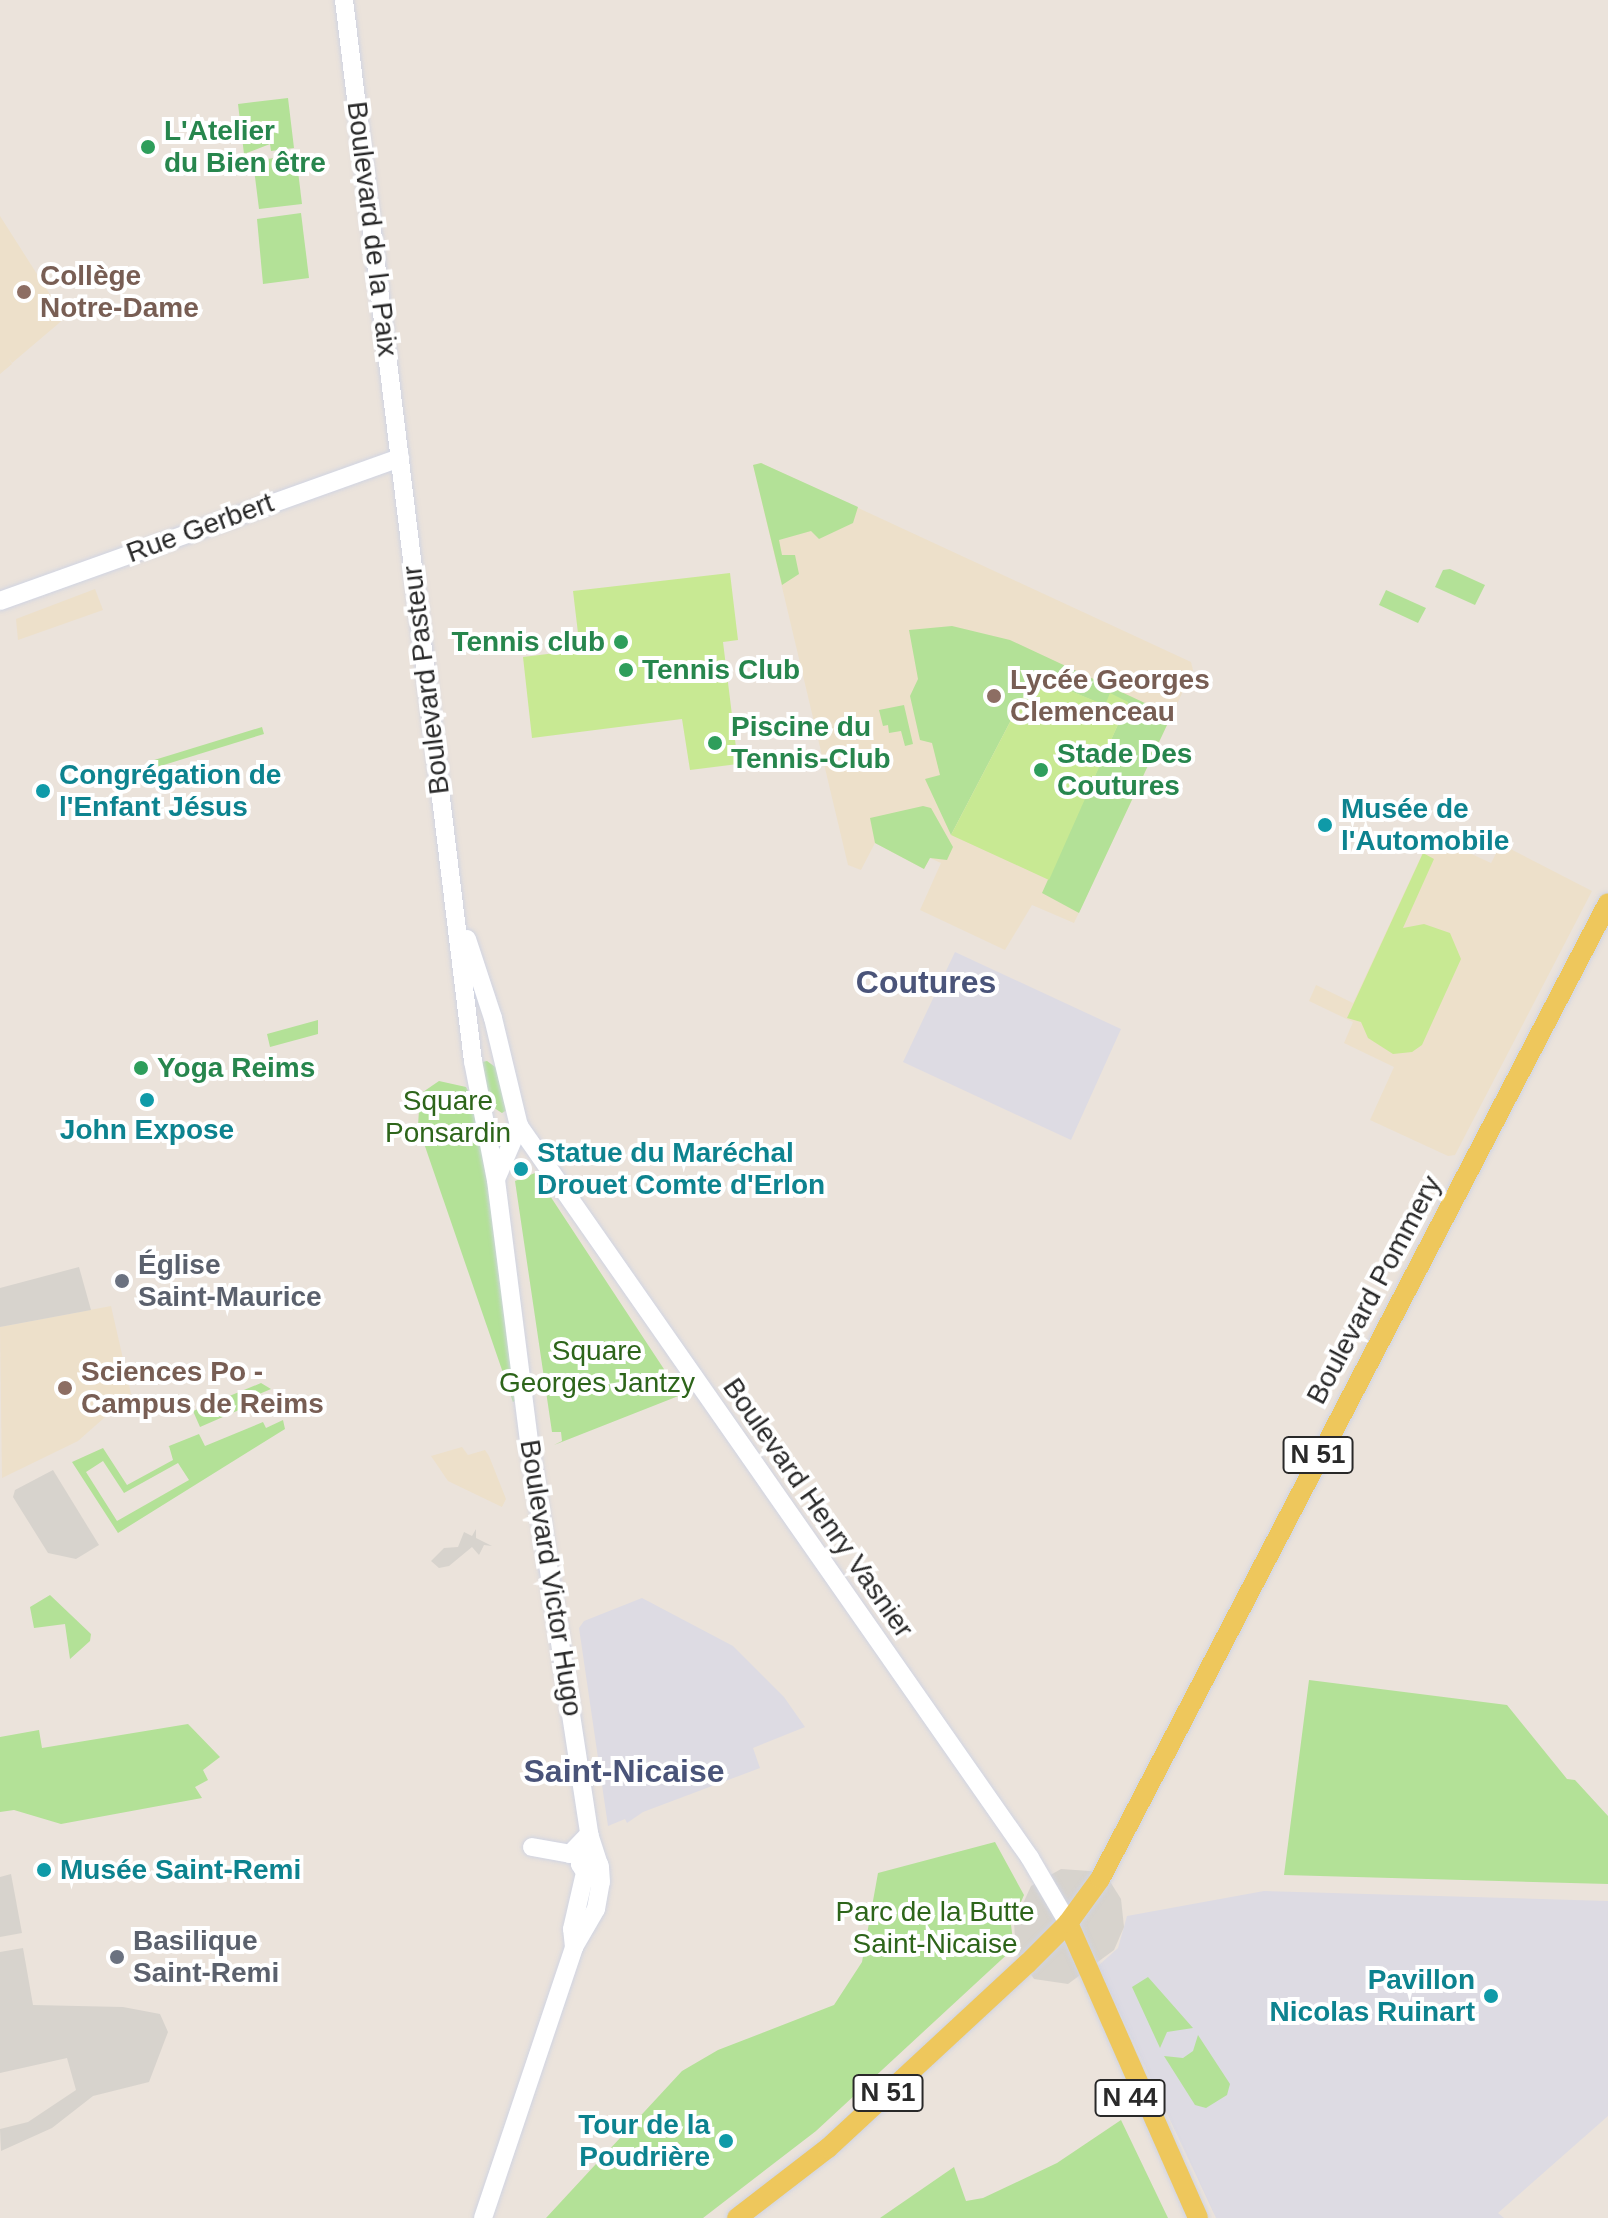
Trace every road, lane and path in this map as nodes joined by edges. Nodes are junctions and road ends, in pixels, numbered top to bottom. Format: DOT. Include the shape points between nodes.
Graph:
graph roads {
  1 [pos="344,0"];
  2 [pos="400,458"];
  3 [pos="0,601"];
  4 [pos="454,902"];
  5 [pos="1608,903"];
  6 [pos="493,1018"];
  7 [pos="473,1061"];
  8 [pos="482,1102"];
  9 [pos="516,1130"];
  10 [pos="496,1180"];
  11 [pos="589,1834"];
  12 [pos="532,1847"];
  13 [pos="1068,1923"];
  14 [pos="483,2218"];
  15 [pos="737,2218"];
  16 [pos="1184,2218"];
  17 [pos="1198,2218"];
  1 -- 2 [label="main road, Boulevard de la Paix"];
  2 -- 3 [label="main road, Rue Gerbert"];
  2 -- 4 [label="main road, Boulevard Pasteur"];
  4 -- 6 [label="main road, Boulevard Pasteur / N 44"];
  4 -- 7 [label="main road, Boulevard Pasteur"];
  5 -- 13 [label="main road, Boulevard Pommery / N 51" via="1103,1874"];
  6 -- 9 [label="main road, Boulevard Henry Vasnier / N 44"];
  7 -- 8 [label="main road, Boulevard Victor Hugo"];
  8 -- 9 [label="main road, Boulevard Henry Vasnier / N 44" via="491,1118"];
  8 -- 10 [label="main road, Boulevard Victor Hugo"];
  9 -- 10 [label="main road, Boulevard Victor Hugo"];
  9 -- 13 [label="main road, Boulevard Henry Vasnier / N 44" via="1030,1858"];
  10 -- 11 [label="main road, Boulevard Victor Hugo"];
  11 -- 12 [label="main road" via="570,1854"];
  11 -- 14 [label="main road" via="596,1909 574,1947"];
  13 -- 15 [label="main road, N 51" via="828,2148"];
  13 -- 16 [label="main road, Boulevard Henry Vasnier / N 44" via="1076,1977"];
  13 -- 17 [label="main road, Boulevard Henry Vasnier / N 44"];
}
